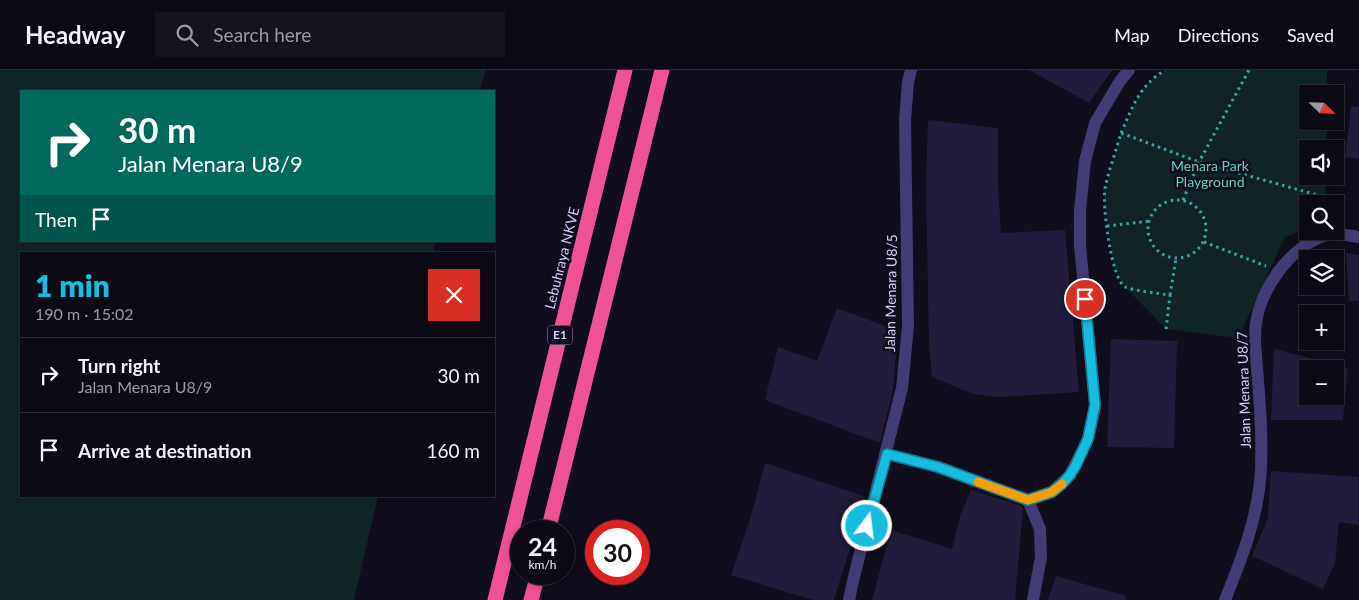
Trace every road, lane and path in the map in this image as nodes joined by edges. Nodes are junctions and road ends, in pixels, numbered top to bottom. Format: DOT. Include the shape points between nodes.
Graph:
graph roads {
  1 [pos="625,70"];
  2 [pos="662,70"];
  3 [pos="911,70"];
  4 [pos="1129,70"];
  5 [pos="1165,70"];
  6 [pos="1248,70"];
  7 [pos="1121,133"];
  8 [pos="1198,162"];
  9 [pos="1317,195"];
  10 [pos="1183,200"];
  11 [pos="1150,221"];
  12 [pos="1107,226"];
  13 [pos="1359,236"];
  14 [pos="1204,242"];
  15 [pos="1176,259"];
  16 [pos="1280,271"];
  17 [pos="1170,295"];
  18 [pos="1166,329"];
  19 [pos="887,454"];
  20 [pos="1028,500"];
  21 [pos="551,520"];
  22 [pos="535,585"];
  23 [pos="495,600"];
  24 [pos="531,600"];
  25 [pos="849,600"];
  26 [pos="1033,600"];
  27 [pos="1225,600"];
  1 -- 23 [label="highway, Lebuhraya NKVE / E1"];
  2 -- 21 [label="highway, E1"];
  3 -- 19 [label="street, Jalan Menara U8/5" via="905,120 908,326 902,388"];
  4 -- 20 [label="street" via="1095,123 1085,161 1080,245 1095,405 1088,439 1076,465 1062,484 1052,492"];
  5 -- 7 [label="path" via="1144,86"];
  6 -- 8 [label="path"];
  7 -- 8 [label="path"];
  7 -- 12 [label="path" via="1104,190"];
  8 -- 9 [label="path"];
  8 -- 10 [label="path"];
  10 -- 11 [label="path" via="1162,204"];
  10 -- 14 [label="path" via="1196,207 1205,219"];
  11 -- 12 [label="path"];
  11 -- 15 [label="path" via="1149,236 1156,250"];
  12 -- 17 [label="path" via="1113,266 1125,287"];
  13 -- 16 [label="street, Jalan Menara U8/7" via="1322,236 1292,256"];
  14 -- 15 [label="path" via="1192,254"];
  14 -- 16 [label="path"];
  15 -- 17 [label="path"];
  16 -- 27 [label="street, Jalan Menara U8/7" via="1261,305 1256,323 1261,470 1255,512"];
  17 -- 18 [label="path"];
  19 -- 20 [label="street" via="938,467"];
  19 -- 25 [label="street, Jalan Menara U8/5"];
  20 -- 26 [label="street" via="1040,529 1041,557"];
  22 -- 24 [label="highway"];
}
